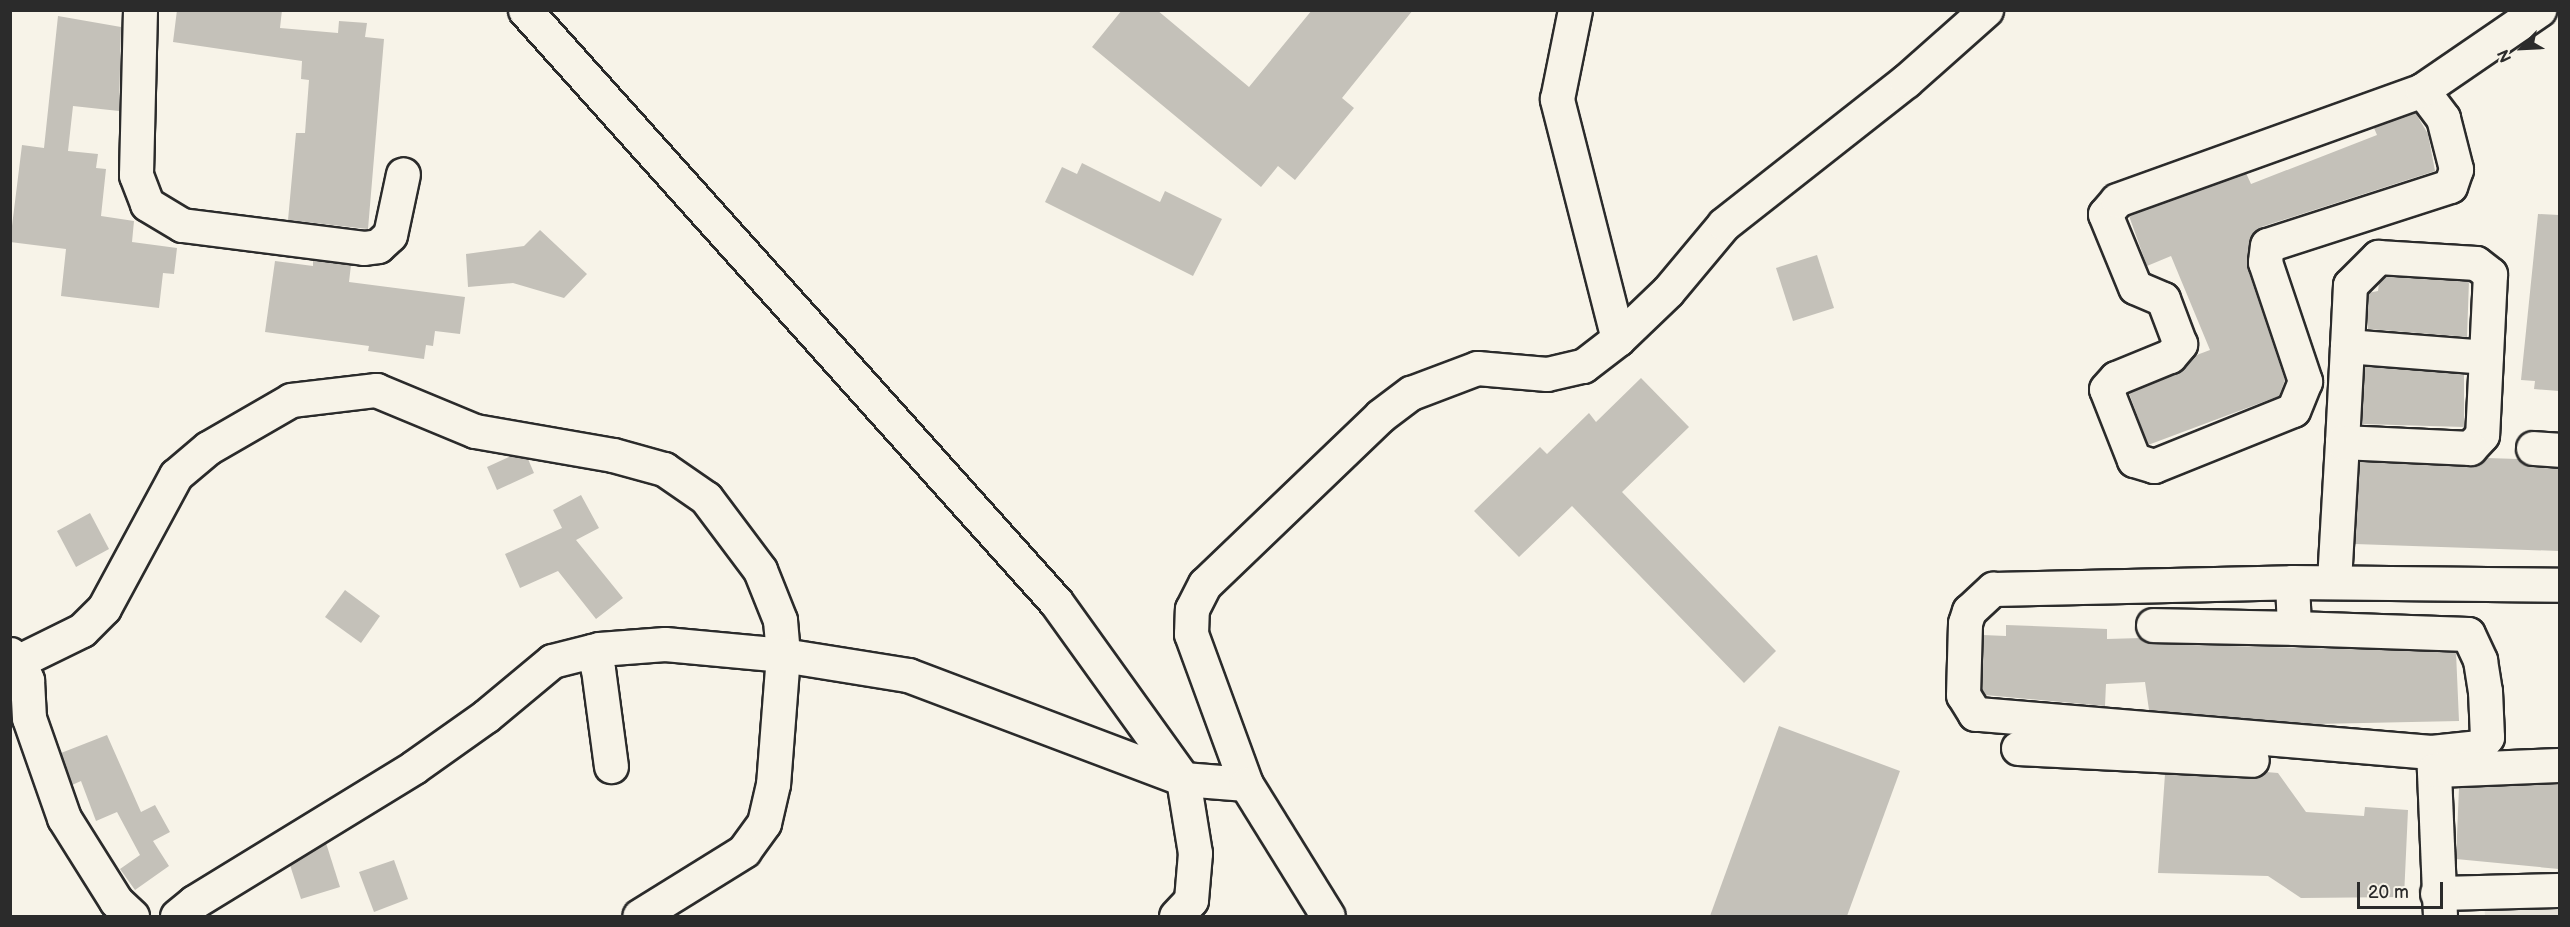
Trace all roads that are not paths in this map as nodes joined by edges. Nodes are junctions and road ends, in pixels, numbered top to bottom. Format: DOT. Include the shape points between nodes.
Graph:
graph roads {
  1 [pos="140,10"];
  2 [pos="525,10"];
  3 [pos="1575,10"];
  4 [pos="1986,10"];
  5 [pos="2539,10"];
  6 [pos="2422,90"];
  7 [pos="403,174"];
  8 [pos="1618,339"];
  9 [pos="2347,346"];
  10 [pos="2486,357"];
  11 [pos="2342,442"];
  12 [pos="2334,581"];
  13 [pos="2292,582"];
  14 [pos="2427,583"];
  15 [pos="2559,585"];
  16 [pos="2153,626"];
  17 [pos="2294,628"];
  18 [pos="2425,633"];
  19 [pos="592,651"];
  20 [pos="783,655"];
  21 [pos="15,658"];
  22 [pos="2018,748"];
  23 [pos="611,765"];
  24 [pos="2559,765"];
  25 [pos="2434,770"];
  26 [pos="1184,778"];
  27 [pos="1246,784"];
  28 [pos="2559,890"];
  29 [pos="2438,905"];
  30 [pos="132,916"];
  31 [pos="177,916"];
  32 [pos="639,916"];
  33 [pos="1176,916"];
  34 [pos="1328,916"];
  1 -- 7 [label="street" via="136,175 147,204 182,225 364,248 378,246 390,236"];
  2 -- 26 [label="street" via="1056,602"];
  3 -- 8 [label="street" via="1557,99"];
  4 -- 8 [label="street" via="1906,81 1716,231 1668,291"];
  5 -- 6 [label="street"];
  6 -- 6 [label="street" via="2117,200 2105,214 2135,287 2163,299 2180,344 2170,356 2116,378 2106,389 2134,460 2154,466 2293,410 2305,381 2265,262 2267,245 2450,186 2457,169 2444,118"];
  8 -- 27 [label="street" via="1584,366 1546,374 1478,368 1412,393 1380,416 1205,584 1191,609 1191,634"];
  9 -- 10 [label="street"];
  9 -- 10 [label="street" via="2350,285 2378,257 2476,263 2490,274"];
  9 -- 11 [label="street"];
  10 -- 11 [label="street" via="2482,435 2470,448"];
  11 -- 12 [label="street"];
  12 -- 13 [label="street"];
  12 -- 14 [label="street"];
  13 -- 17 [label="street"];
  13 -- 18 [label="street" via="1992,589 1969,611 1965,622 1963,695 1975,714 2431,752 2479,747 2487,737 2486,691 2474,644 2468,634"];
  14 -- 15 [label="street"];
  14 -- 18 [label="street"];
  16 -- 17 [label="street"];
  17 -- 18 [label="street"];
  19 -- 20 [label="street" via="665,644"];
  19 -- 23 [label="street"];
  19 -- 31 [label="street" via="552,661 486,716 414,767"];
  20 -- 21 [label="street" via="780,620 760,570 706,498 664,469 613,455 476,431 376,390 291,400 208,448 176,474 104,608 82,630"];
  20 -- 26 [label="street" via="908,675"];
  20 -- 32 [label="street" via="773,784 764,823 744,851"];
  21 -- 30 [label="street" via="27,680 29,718 64,818 116,901"];
  22 -- 25 [label="street"];
  24 -- 25 [label="street"];
  25 -- 29 [label="street"];
  26 -- 27 [label="street"];
  26 -- 33 [label="street" via="1195,853 1191,900"];
  27 -- 34 [label="street"];
  28 -- 29 [label="street"];
}
